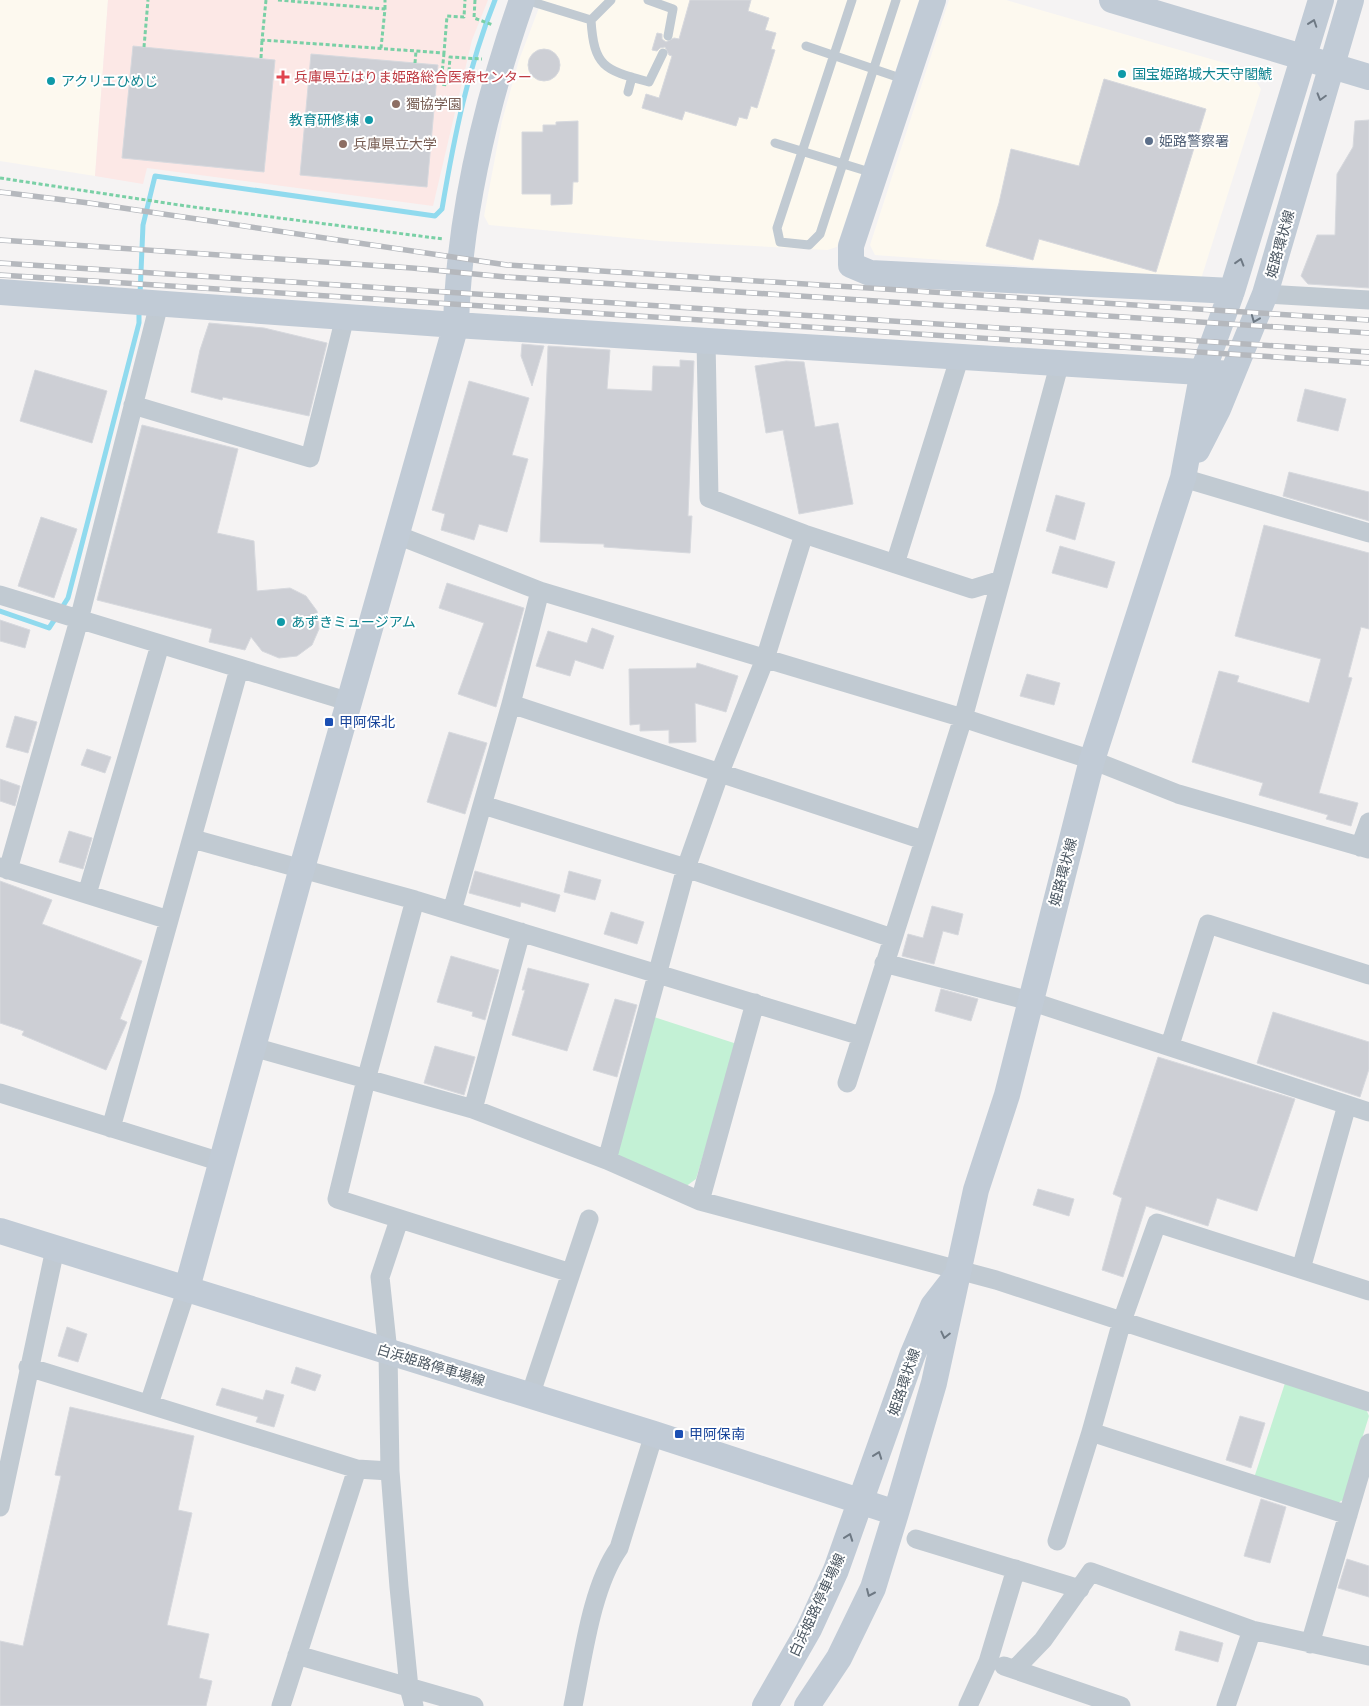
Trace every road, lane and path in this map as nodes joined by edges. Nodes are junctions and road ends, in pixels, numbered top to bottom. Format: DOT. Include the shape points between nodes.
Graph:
graph roads {
  1 [pos="148,0"];
  2 [pos="266,0"];
  3 [pos="278,0"];
  4 [pos="385,0"];
  5 [pos="465,0"];
  6 [pos="475,0"];
  7 [pos="522,0"];
  8 [pos="526,0"];
  9 [pos="611,0"];
  10 [pos="648,0"];
  11 [pos="852,0"];
  12 [pos="896,0"];
  13 [pos="933,0"];
  14 [pos="1112,0"];
  15 [pos="1321,0"];
  16 [pos="1351,0"];
  17 [pos="384,9"];
  18 [pos="590,20"];
  19 [pos="496,26"];
  20 [pos="668,36"];
  21 [pos="262,40"];
  22 [pos="806,46"];
  23 [pos="144,47"];
  24 [pos="381,48"];
  25 [pos="416,51"];
  26 [pos="444,53"];
  27 [pos="663,53"];
  28 [pos="834,55"];
  29 [pos="1302,56"];
  30 [pos="260,58"];
  31 [pos="485,60"];
  32 [pos="415,63"];
  33 [pos="1330,65"];
  34 [pos="874,68"];
  35 [pos="632,77"];
  36 [pos="1369,77"];
  37 [pos="907,80"];
  38 [pos="628,92"];
  39 [pos="775,143"];
  40 [pos="802,152"];
  41 [pos="843,164"];
  42 [pos="875,174"];
  43 [pos="0,178"];
  44 [pos="464,242"];
  45 [pos="1232,291"];
  46 [pos="0,292"];
  47 [pos="1265,294"];
  48 [pos="1369,300"];
  49 [pos="159,304"];
  50 [pos="345,317"];
  51 [pos="456,325"];
  52 [pos="706,340"];
  53 [pos="960,356"];
  54 [pos="1060,362"];
  55 [pos="1204,371"];
  56 [pos="1232,374"];
  57 [pos="132,405"];
  58 [pos="1183,478"];
  59 [pos="1369,533"];
  60 [pos="804,534"];
  61 [pos="397,536"];
  62 [pos="895,564"];
  63 [pos="1001,580"];
  64 [pos="540,591"];
  65 [pos="1,597"];
  66 [pos="79,620"];
  67 [pos="160,644"];
  68 [pos="765,659"];
  69 [pos="239,669"];
  70 [pos="350,702"];
  71 [pos="511,704"];
  72 [pos="963,718"];
  73 [pos="1092,760"];
  74 [pos="720,772"];
  75 [pos="483,806"];
  76 [pos="1369,822"];
  77 [pos="193,839"];
  78 [pos="923,840"];
  79 [pos="1365,848"];
  80 [pos="4,868"];
  81 [pos="302,868"];
  82 [pos="686,868"];
  83 [pos="87,894"];
  84 [pos="415,900"];
  85 [pos="452,911"];
  86 [pos="170,920"];
  87 [pos="521,932"];
  88 [pos="892,938"];
  89 [pos="884,963"];
  90 [pos="658,973"];
  91 [pos="1369,975"];
  92 [pos="1030,1001"];
  93 [pos="755,1003"];
  94 [pos="861,1036"];
  95 [pos="1170,1045"];
  96 [pos="253,1047"];
  97 [pos="366,1080"];
  98 [pos="847,1083"];
  99 [pos="0,1093"];
  100 [pos="1347,1105"];
  101 [pos="473,1109"];
  102 [pos="1369,1112"];
  103 [pos="111,1128"];
  104 [pos="607,1160"];
  105 [pos="221,1162"];
  106 [pos="700,1201"];
  107 [pos="589,1218"];
  108 [pos="399,1220"];
  109 [pos="0,1231"];
  110 [pos="55,1249"];
  111 [pos="1301,1269"];
  112 [pos="960,1270"];
  113 [pos="571,1273"];
  114 [pos="187,1288"];
  115 [pos="1369,1290"];
  116 [pos="1122,1321"];
  117 [pos="388,1352"];
  118 [pos="28,1367"];
  119 [pos="530,1396"];
  120 [pos="1369,1402"];
  121 [pos="149,1404"];
  122 [pos="1092,1432"];
  123 [pos="654,1434"];
  124 [pos="1369,1443"];
  125 [pos="357,1468"];
  126 [pos="390,1471"];
  127 [pos="862,1501"];
  128 [pos="0,1507"];
  129 [pos="896,1513"];
  130 [pos="1348,1516"];
  131 [pos="916,1539"];
  132 [pos="1057,1540"];
  133 [pos="1016,1569"];
  134 [pos="1080,1589"];
  135 [pos="1252,1630"];
  136 [pos="1310,1644"];
  137 [pos="297,1655"];
  138 [pos="1369,1656"];
  139 [pos="988,1662"];
  140 [pos="1015,1669"];
  141 [pos="409,1688"];
  142 [pos="281,1706"];
  143 [pos="414,1706"];
  144 [pos="474,1706"];
  145 [pos="574,1706"];
  146 [pos="765,1706"];
  147 [pos="807,1706"];
  148 [pos="968,1706"];
  149 [pos="1121,1706"];
  150 [pos="1226,1706"];
  1 -- 23 [label="path"];
  2 -- 21 [label="path"];
  3 -- 17 [label="path"];
  4 -- 17 [label="path"];
  5 -- 26 [label="path" via="464,17 447,16"];
  6 -- 19 [label="path" via="474,18"];
  7 -- 44 [label="main road" via="483,130"];
  8 -- 18 [label="lane"];
  9 -- 18 [label="lane"];
  10 -- 20 [label="lane" via="673,9"];
  11 -- 28 [label="lane"];
  12 -- 34 [label="lane"];
  13 -- 37 [label="main road"];
  14 -- 29 [label="main road"];
  29 -- 15 [label="main road, 姫路環状線, one-way"];
  16 -- 33 [label="main road, 姫路環状線"];
  17 -- 24 [label="path"];
  18 -- 35 [label="lane" via="596,55 606,67"];
  21 -- 24 [label="path"];
  21 -- 30 [label="path"];
  22 -- 28 [label="lane"];
  24 -- 25 [label="path"];
  25 -- 26 [label="path"];
  25 -- 32 [label="path"];
  26 -- 31 [label="path" via="441,84 448,85 450,57"];
  27 -- 35 [label="lane" via="649,82"];
  28 -- 34 [label="lane"];
  28 -- 40 [label="lane"];
  29 -- 33 [label="main road"];
  45 -- 29 [label="main road, 姫路環状線, one-way"];
  33 -- 36 [label="main road"];
  33 -- 47 [label="main road, 姫路環状線, one-way"];
  34 -- 37 [label="lane"];
  34 -- 41 [label="lane"];
  35 -- 38 [label="lane"];
  37 -- 42 [label="main road"];
  39 -- 40 [label="lane"];
  40 -- 41 [label="lane"];
  40 -- 41 [label="lane" via="777,228 780,242 809,245 820,234"];
  41 -- 42 [label="lane"];
  42 -- 45 [label="main road" via="851,246 851,265 870,273"];
  43 -- 44 [label="path"];
  44 -- 51 [label="main road" via="457,282"];
  45 -- 55 [label="main road, 姫路環状線"];
  46 -- 49 [label="main road"];
  47 -- 48 [label="street"];
  47 -- 56 [label="main road, 姫路環状線, one-way"];
  49 -- 50 [label="main road"];
  49 -- 57 [label="street"];
  50 -- 51 [label="main road"];
  50 -- 57 [label="street" via="310,458"];
  51 -- 52 [label="main road"];
  51 -- 61 [label="main road"];
  52 -- 53 [label="main road"];
  52 -- 60 [label="street" via="708,498"];
  53 -- 54 [label="main road"];
  53 -- 62 [label="street"];
  54 -- 55 [label="main road"];
  54 -- 63 [label="street"];
  55 -- 56 [label="main road"];
  55 -- 58 [label="main road, 姫路環状線"];
  56 -- 58 [label="main road, 姫路環状線"];
  57 -- 66 [label="street"];
  58 -- 59 [label="street"];
  58 -- 73 [label="main road, 姫路環状線"];
  60 -- 62 [label="street"];
  60 -- 68 [label="street"];
  61 -- 64 [label="street"];
  61 -- 70 [label="main road"];
  62 -- 63 [label="street" via="972,589"];
  63 -- 72 [label="street"];
  64 -- 68 [label="street"];
  64 -- 71 [label="street"];
  65 -- 66 [label="street"];
  66 -- 67 [label="street"];
  66 -- 80 [label="street"];
  67 -- 69 [label="street"];
  67 -- 83 [label="street"];
  68 -- 72 [label="street"];
  68 -- 74 [label="street"];
  69 -- 70 [label="street"];
  69 -- 77 [label="street"];
  70 -- 81 [label="main road"];
  71 -- 74 [label="street"];
  71 -- 75 [label="street"];
  72 -- 73 [label="street"];
  72 -- 78 [label="street"];
  73 -- 79 [label="street" via="1178,794"];
  73 -- 92 [label="main road, 姫路環状線"];
  74 -- 78 [label="street"];
  74 -- 82 [label="street"];
  75 -- 82 [label="street"];
  75 -- 85 [label="street"];
  76 -- 79 [label="street"];
  77 -- 81 [label="street"];
  77 -- 86 [label="street"];
  78 -- 88 [label="street"];
  80 -- 83 [label="street"];
  81 -- 84 [label="street"];
  81 -- 96 [label="main road"];
  82 -- 88 [label="street"];
  82 -- 90 [label="street"];
  83 -- 86 [label="street"];
  84 -- 85 [label="street"];
  84 -- 97 [label="street"];
  85 -- 87 [label="street"];
  86 -- 103 [label="street"];
  87 -- 90 [label="street"];
  87 -- 101 [label="street"];
  88 -- 89 [label="street"];
  89 -- 92 [label="street"];
  89 -- 94 [label="street"];
  90 -- 93 [label="street"];
  90 -- 104 [label="street"];
  91 -- 95 [label="street" via="1208,924"];
  92 -- 95 [label="street"];
  92 -- 112 [label="main road, 姫路環状線" via="1007,1095 976,1190"];
  93 -- 94 [label="street"];
  93 -- 106 [label="street"];
  94 -- 98 [label="street"];
  95 -- 100 [label="street"];
  96 -- 97 [label="street"];
  96 -- 105 [label="main road"];
  97 -- 101 [label="street"];
  97 -- 108 [label="street" via="337,1199"];
  99 -- 103 [label="street"];
  100 -- 102 [label="street"];
  100 -- 111 [label="street"];
  101 -- 104 [label="street"];
  103 -- 105 [label="street"];
  104 -- 106 [label="street"];
  105 -- 114 [label="main road"];
  106 -- 112 [label="street"];
  107 -- 113 [label="street"];
  108 -- 113 [label="street"];
  108 -- 117 [label="street" via="380,1277"];
  109 -- 110 [label="main road, 白浜姫路停車場線"];
  110 -- 114 [label="main road, 白浜姫路停車場線"];
  110 -- 118 [label="street"];
  111 -- 115 [label="street"];
  111 -- 116 [label="street" via="1157,1223"];
  112 -- 116 [label="street"];
  127 -- 112 [label="main road, 姫路環状線, one-way" via="919,1339 933,1306"];
  112 -- 129 [label="main road, 姫路環状線, one-way" via="934,1384"];
  113 -- 119 [label="street"];
  114 -- 117 [label="main road, 白浜姫路停車場線"];
  114 -- 121 [label="street"];
  116 -- 120 [label="street"];
  116 -- 122 [label="street"];
  117 -- 119 [label="main road, 白浜姫路停車場線"];
  117 -- 126 [label="street"];
  118 -- 121 [label="street"];
  118 -- 128 [label="street"];
  119 -- 123 [label="main road, 白浜姫路停車場線"];
  121 -- 125 [label="street"];
  122 -- 130 [label="street"];
  122 -- 132 [label="street"];
  123 -- 127 [label="main road, 白浜姫路停車場線"];
  123 -- 145 [label="street" via="619,1548 608,1563 590,1625"];
  124 -- 130 [label="street"];
  125 -- 126 [label="street"];
  125 -- 137 [label="street"];
  126 -- 141 [label="street"];
  127 -- 129 [label="main road, 白浜姫路停車場線"];
  146 -- 127 [label="main road, 白浜姫路停車場線, one-way" via="828,1587"];
  129 -- 147 [label="main road, one-way" via="873,1588 839,1658"];
  130 -- 136 [label="street"];
  131 -- 133 [label="street"];
  133 -- 134 [label="street"];
  133 -- 139 [label="street"];
  134 -- 135 [label="street" via="1091,1572"];
  134 -- 140 [label="street" via="1043,1640"];
  135 -- 136 [label="street"];
  135 -- 150 [label="street"];
  136 -- 138 [label="street"];
  137 -- 141 [label="street"];
  137 -- 142 [label="street"];
  139 -- 140 [label="street"];
  139 -- 148 [label="street"];
  140 -- 149 [label="street"];
  141 -- 143 [label="street"];
  141 -- 144 [label="street"];
}
